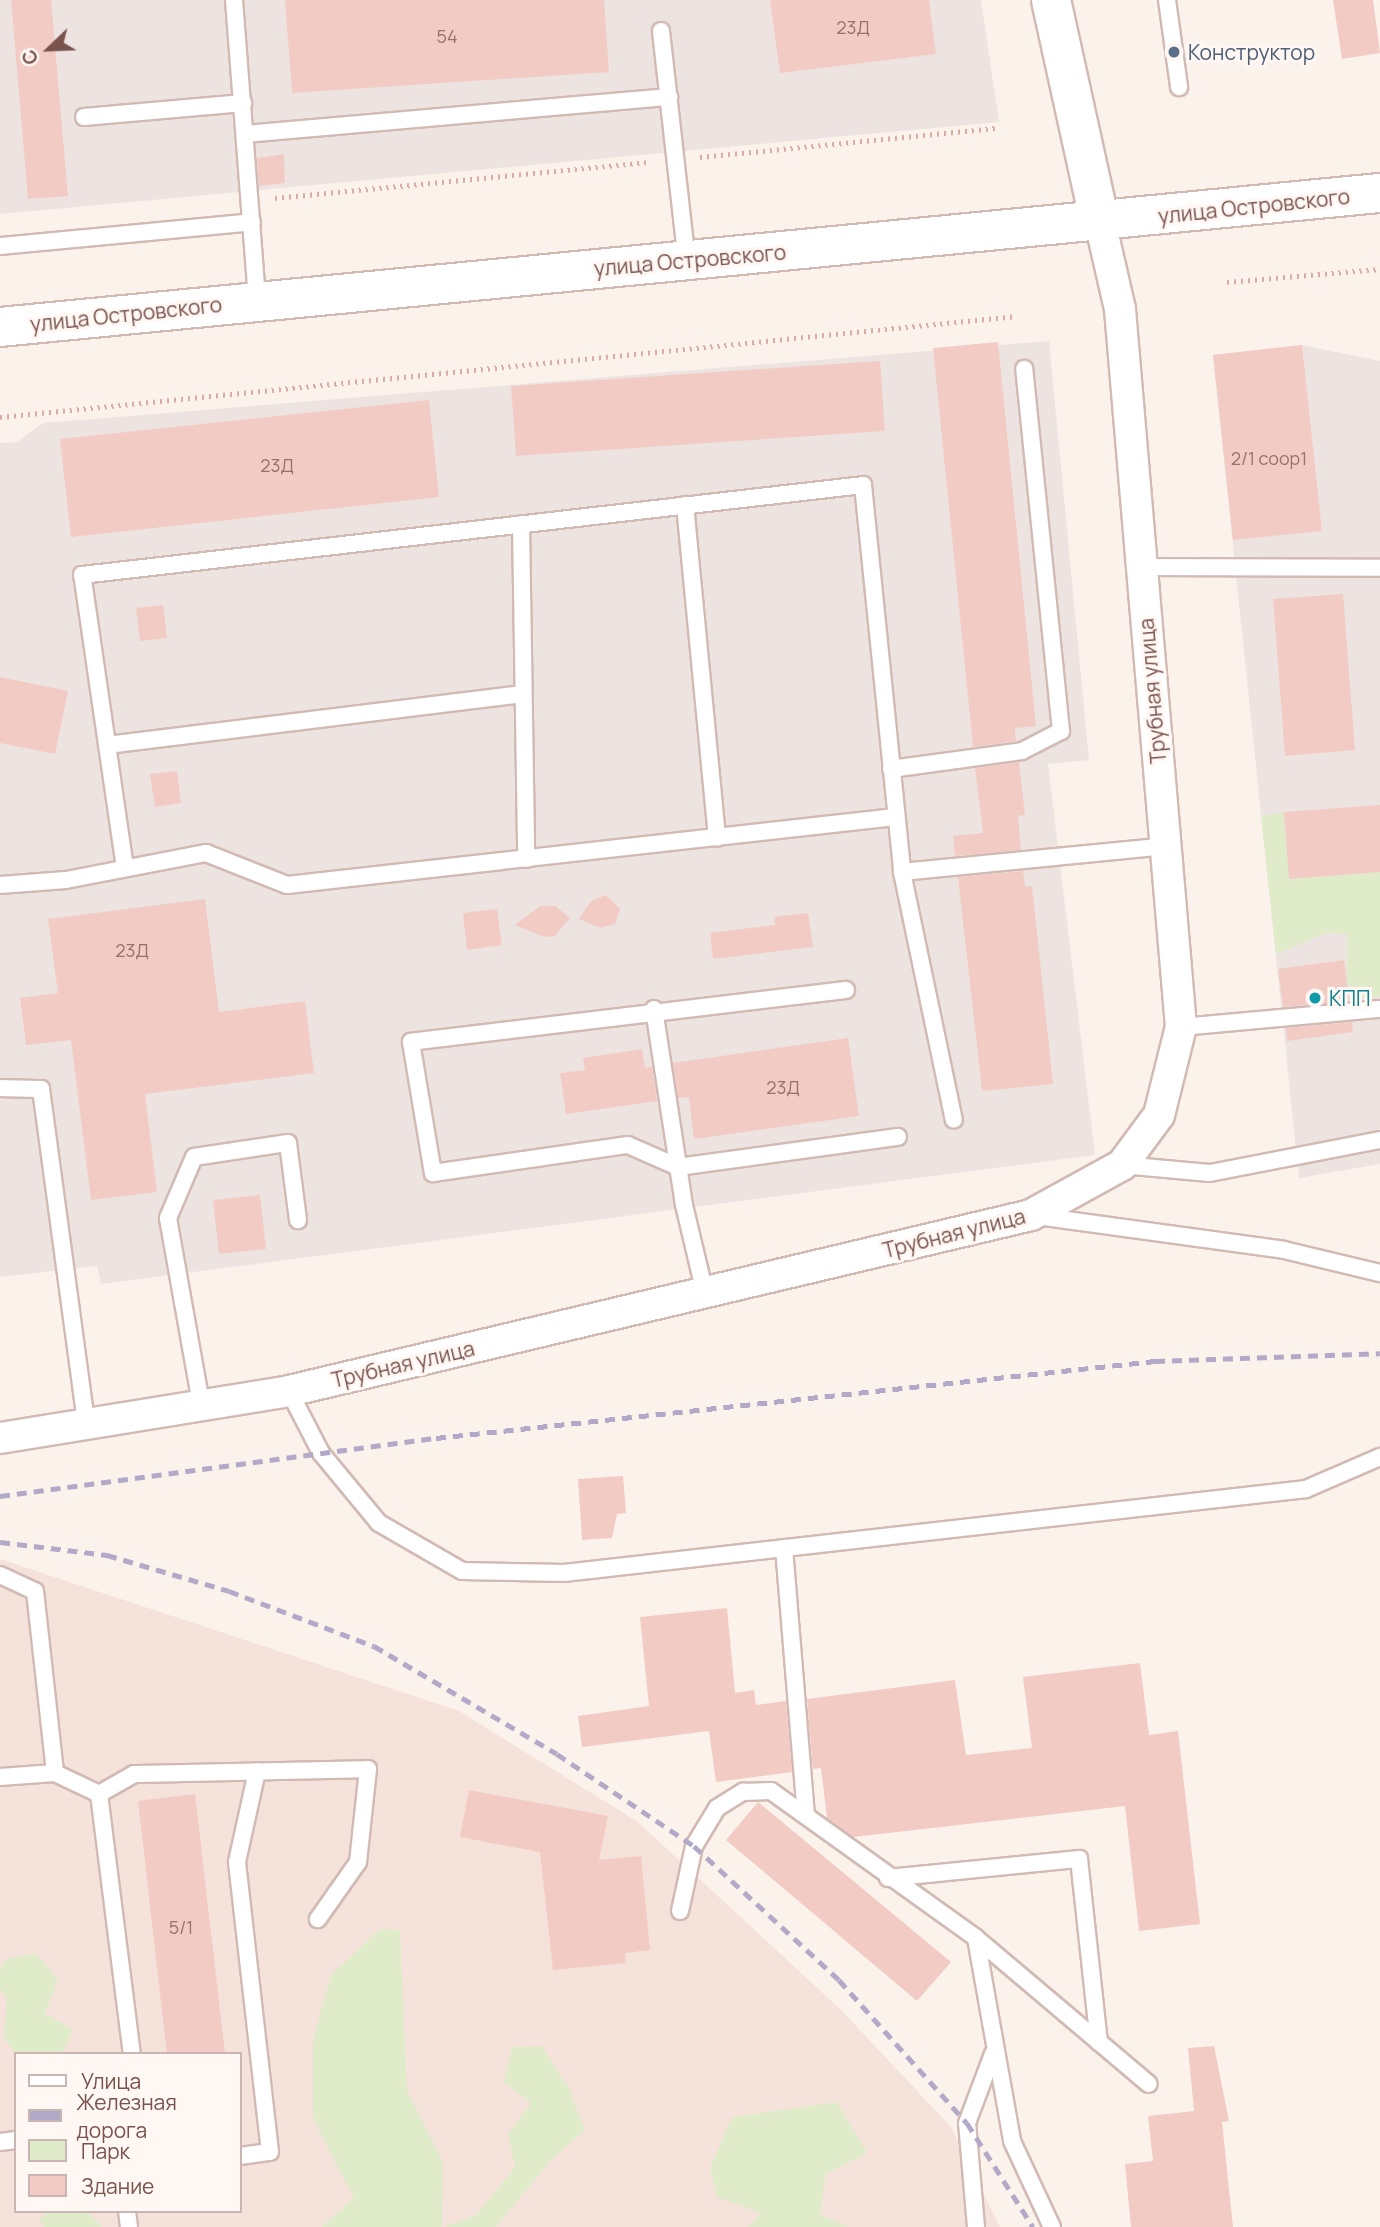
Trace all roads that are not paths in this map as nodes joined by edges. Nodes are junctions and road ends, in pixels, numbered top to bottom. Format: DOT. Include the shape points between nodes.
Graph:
graph roads {
  1 [pos="234,0"];
  2 [pos="1051,0"];
  3 [pos="1167,0"];
  4 [pos="661,31"];
  5 [pos="1179,87"];
  6 [pos="669,97"];
  7 [pos="243,103"];
  8 [pos="84,117"];
  9 [pos="245,134"];
  10 [pos="1380,193"];
  11 [pos="252,222"];
  12 [pos="1100,222"];
  13 [pos="0,246"];
  14 [pos="687,261"];
  15 [pos="257,301"];
  16 [pos="0,327"];
  17 [pos="1024,369"];
  18 [pos="685,505"];
  19 [pos="521,524"];
  20 [pos="1141,567"];
  21 [pos="1380,568"];
  22 [pos="523,694"];
  23 [pos="107,745"];
  24 [pos="891,769"];
  25 [pos="895,817"];
  26 [pos="717,837"];
  27 [pos="1166,846"];
  28 [pos="526,859"];
  29 [pos="125,868"];
  30 [pos="902,872"];
  31 [pos="0,885"];
  32 [pos="846,990"];
  33 [pos="654,1009"];
  34 [pos="1380,1009"];
  35 [pos="1181,1027"];
  36 [pos="0,1088"];
  37 [pos="954,1120"];
  38 [pos="898,1137"];
  39 [pos="1380,1140"];
  40 [pos="1122,1165"];
  41 [pos="678,1167"];
  42 [pos="1031,1215"];
  43 [pos="298,1220"];
  44 [pos="1380,1273"];
  45 [pos="705,1293"];
  46 [pos="289,1391"];
  47 [pos="202,1409"];
  48 [pos="87,1428"];
  49 [pos="0,1438"];
  50 [pos="1380,1458"];
  51 [pos="784,1548"];
  52 [pos="0,1575"];
  53 [pos="257,1771"];
  54 [pos="54,1773"];
  55 [pos="0,1777"];
  56 [pos="99,1794"];
  57 [pos="806,1813"];
  58 [pos="888,1878"];
  59 [pos="680,1911"];
  60 [pos="318,1919"];
  61 [pos="976,1938"];
  62 [pos="1099,2042"];
  63 [pos="994,2051"];
  64 [pos="132,2052"];
  65 [pos="1149,2084"];
  66 [pos="242,2156"];
  67 [pos="976,2227"];
  68 [pos="1052,2227"];
  1 -- 7 [label="lane"];
  2 -- 12 [label="main road"];
  3 -- 5 [label="lane"];
  4 -- 6 [label="lane"];
  6 -- 9 [label="lane"];
  6 -- 14 [label="lane"];
  7 -- 8 [label="lane"];
  7 -- 9 [label="lane"];
  9 -- 11 [label="lane"];
  10 -- 12 [label="main road, улица Островского"];
  11 -- 13 [label="lane"];
  11 -- 15 [label="lane"];
  12 -- 14 [label="main road, улица Островского"];
  12 -- 20 [label="street, Трубная улица" via="1120,309"];
  14 -- 15 [label="main road, улица Островского"];
  15 -- 16 [label="main road, улица Островского"];
  17 -- 24 [label="lane" via="1061,731 1022,751"];
  18 -- 19 [label="lane"];
  18 -- 24 [label="lane" via="863,485"];
  18 -- 26 [label="lane"];
  19 -- 22 [label="lane"];
  19 -- 23 [label="lane" via="82,575"];
  20 -- 21 [label="lane"];
  20 -- 27 [label="street, Трубная улица"];
  22 -- 23 [label="lane"];
  22 -- 28 [label="lane"];
  23 -- 29 [label="lane"];
  24 -- 25 [label="lane"];
  25 -- 26 [label="lane"];
  25 -- 30 [label="lane"];
  26 -- 28 [label="lane"];
  27 -- 30 [label="lane"];
  27 -- 35 [label="street, Трубная улица"];
  28 -- 29 [label="lane" via="287,885 205,853"];
  29 -- 31 [label="lane"];
  30 -- 37 [label="lane"];
  32 -- 33 [label="lane"];
  33 -- 41 [label="lane"];
  33 -- 41 [label="lane" via="411,1042 433,1173 628,1145"];
  34 -- 35 [label="lane"];
  35 -- 40 [label="street, Трубная улица" via="1159,1115"];
  36 -- 48 [label="lane" via="41,1089"];
  38 -- 41 [label="lane"];
  39 -- 40 [label="lane" via="1210,1173"];
  40 -- 42 [label="street, Трубная улица"];
  41 -- 45 [label="lane"];
  42 -- 44 [label="lane" via="1284,1250"];
  42 -- 45 [label="street, Трубная улица"];
  43 -- 47 [label="lane" via="288,1143 194,1157 168,1217"];
  45 -- 46 [label="street, Трубная улица"];
  46 -- 47 [label="street, Трубная улица"];
  46 -- 51 [label="lane" via="321,1453 379,1523 462,1571 564,1573"];
  47 -- 48 [label="street, Трубная улица"];
  48 -- 49 [label="street, Трубная улица"];
  50 -- 51 [label="lane" via="1306,1489"];
  51 -- 57 [label="lane"];
  52 -- 54 [label="lane" via="35,1591"];
  53 -- 56 [label="lane" via="134,1774"];
  53 -- 60 [label="lane" via="368,1769 358,1862"];
  53 -- 66 [label="lane" via="237,1863 270,2152"];
  54 -- 55 [label="lane"];
  54 -- 56 [label="lane"];
  56 -- 64 [label="lane"];
  57 -- 58 [label="lane"];
  57 -- 59 [label="lane" via="771,1791 743,1791 717,1808 694,1846"];
  58 -- 61 [label="lane"];
  58 -- 62 [label="lane" via="1079,1859"];
  61 -- 62 [label="lane"];
  61 -- 63 [label="lane"];
  62 -- 65 [label="lane"];
  63 -- 67 [label="lane" via="967,2123"];
  63 -- 68 [label="lane" via="1012,2141"];
}
